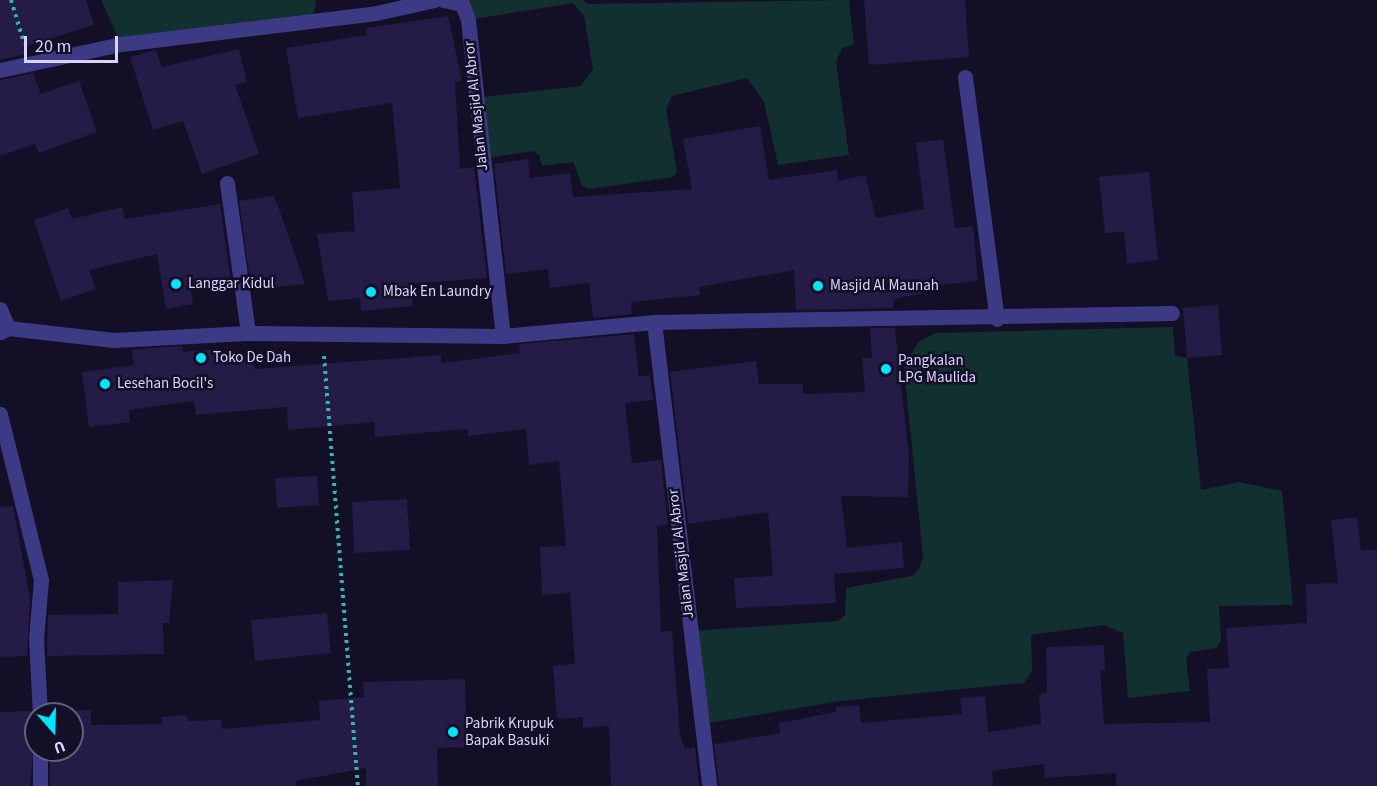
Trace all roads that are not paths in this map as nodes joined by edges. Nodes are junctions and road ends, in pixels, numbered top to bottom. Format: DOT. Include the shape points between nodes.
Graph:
graph roads {
  1 [pos="434,0"];
  2 [pos="443,0"];
  3 [pos="0,70"];
  4 [pos="965,77"];
  5 [pos="227,183"];
  6 [pos="0,309"];
  7 [pos="1172,313"];
  8 [pos="997,319"];
  9 [pos="654,322"];
  10 [pos="4,330"];
  11 [pos="248,333"];
  12 [pos="503,336"];
  13 [pos="0,414"];
  14 [pos="39,702"];
  15 [pos="40,762"];
  16 [pos="40,786"];
  17 [pos="709,786"];
  1 -- 3 [label="street" via="376,13 121,44"];
  2 -- 12 [label="street, Jalan Masjid Al Abror" via="462,4 468,20"];
  4 -- 8 [label="street"];
  5 -- 11 [label="street"];
  6 -- 10 [label="street"];
  7 -- 8 [label="street"];
  8 -- 9 [label="street"];
  9 -- 12 [label="street"];
  9 -- 17 [label="street, Jalan Masjid Al Abror"];
  10 -- 11 [label="street" via="113,340"];
  11 -- 12 [label="street"];
  13 -- 14 [label="street" via="41,580 36,638"];
  15 -- 16 [label="street"];
}
